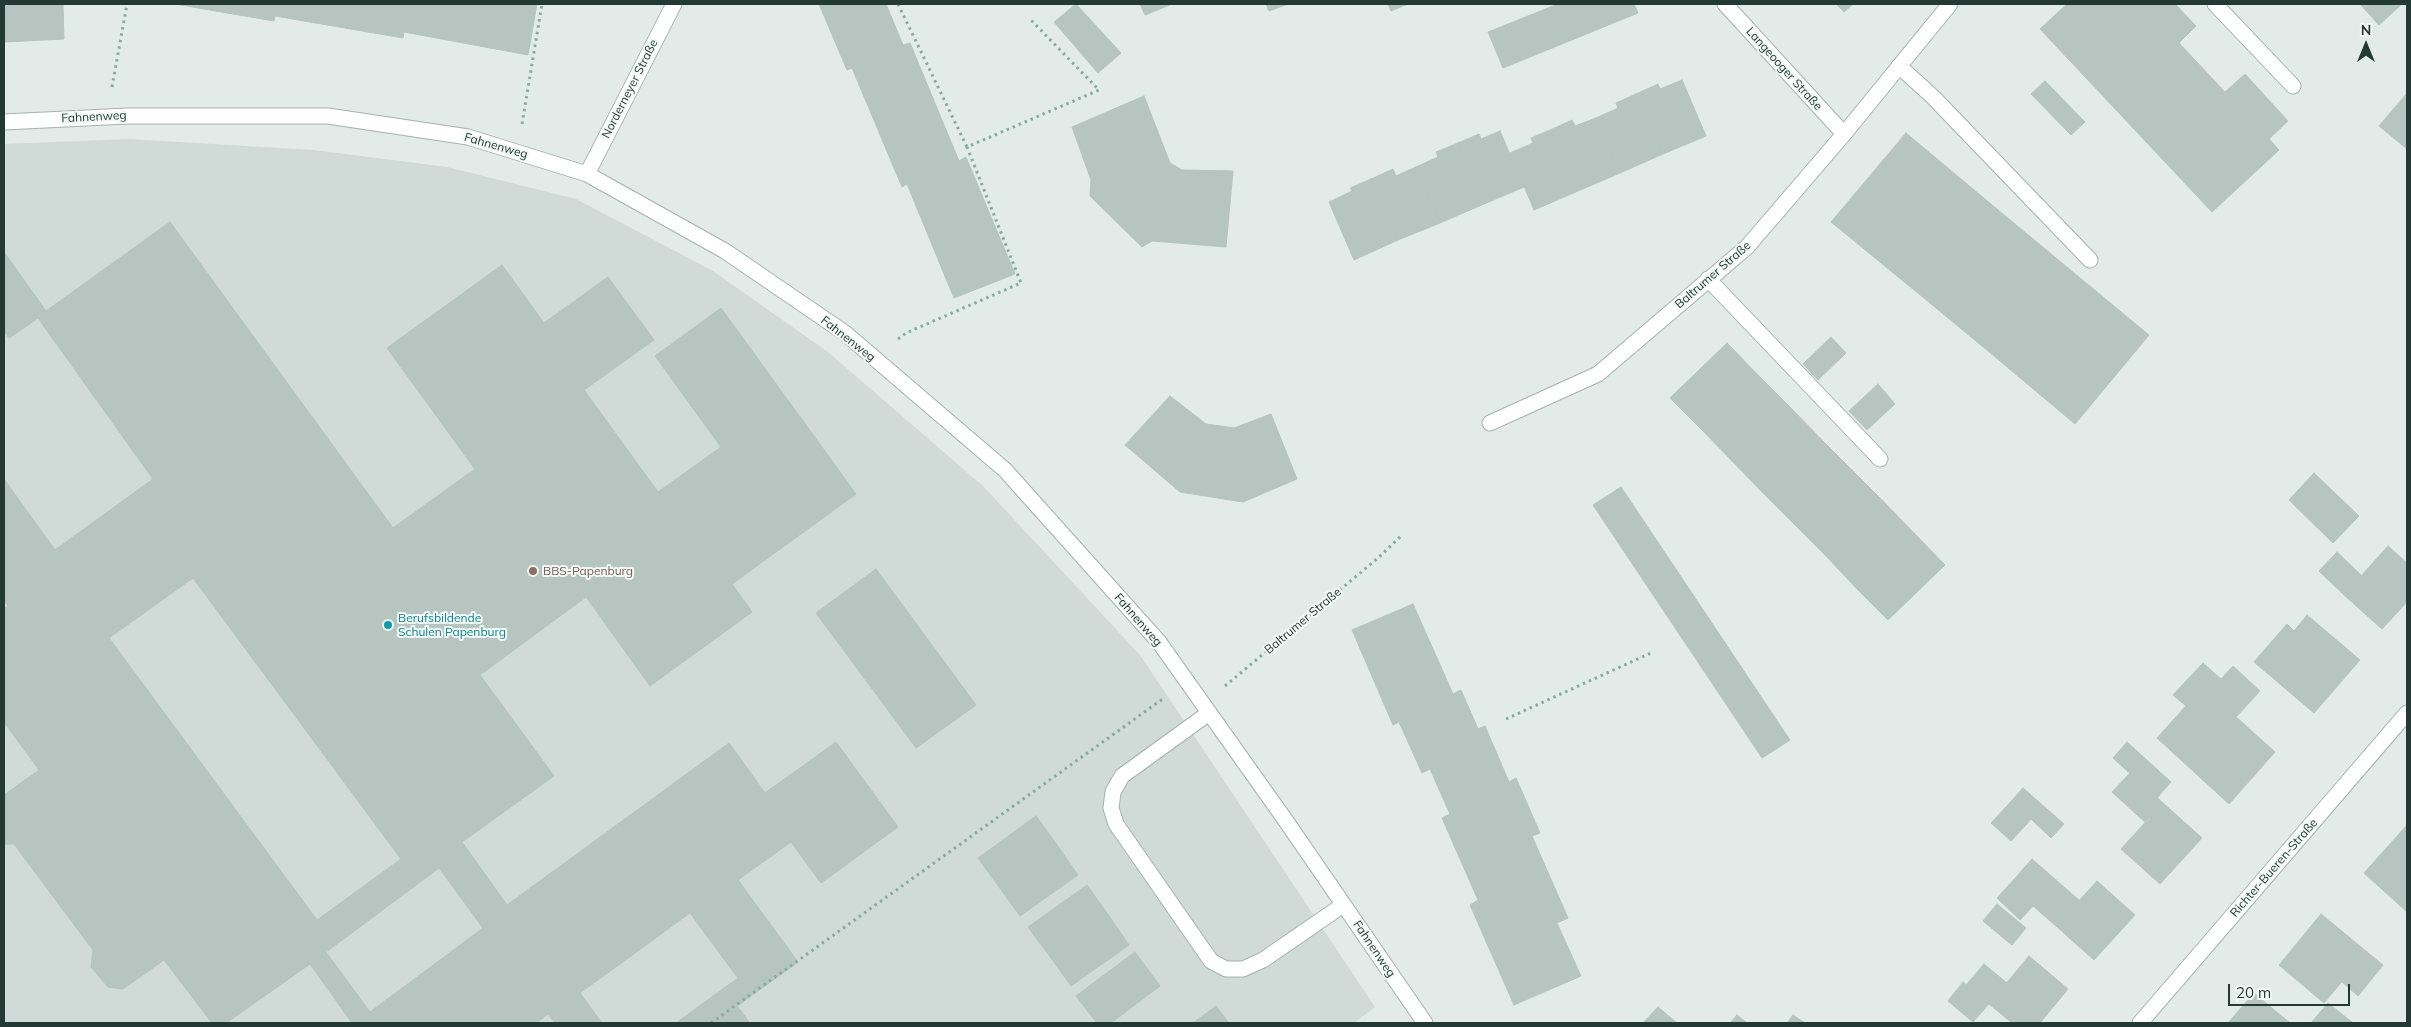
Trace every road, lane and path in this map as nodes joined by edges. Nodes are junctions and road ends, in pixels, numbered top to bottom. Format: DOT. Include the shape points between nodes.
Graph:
graph roads {
  1 [pos="127,4"];
  2 [pos="542,4"];
  3 [pos="674,4"];
  4 [pos="898,4"];
  5 [pos="1725,4"];
  6 [pos="1950,4"];
  7 [pos="2215,4"];
  8 [pos="1030,19"];
  9 [pos="1899,66"];
  10 [pos="2293,86"];
  11 [pos="112,116"];
  12 [pos="4,122"];
  13 [pos="1844,134"];
  14 [pos="967,147"];
  15 [pos="517,152"];
  16 [pos="587,174"];
  17 [pos="2090,260"];
  18 [pos="1708,279"];
  19 [pos="873,357"];
  20 [pos="1490,423"];
  21 [pos="1880,459"];
  22 [pos="1401,536"];
  23 [pos="1653,652"];
  24 [pos="1187,681"];
  25 [pos="1206,709"];
  26 [pos="2407,714"];
  27 [pos="1506,719"];
  28 [pos="1343,904"];
  29 [pos="711,1023"];
  30 [pos="1425,1023"];
  31 [pos="2140,1023"];
  1 -- 11 [label="path" via="110,95"];
  2 -- 15 [label="path"];
  3 -- 16 [label="street, Norderneyer Straße"];
  4 -- 14 [label="path"];
  5 -- 13 [label="street, Langeooger Straße"];
  6 -- 9 [label="street, Baltrumer Straße"];
  7 -- 10 [label="street"];
  8 -- 14 [label="path" via="1099,90"];
  9 -- 13 [label="street, Baltrumer Straße"];
  9 -- 17 [label="street" via="1934,97"];
  11 -- 12 [label="street, Fahnenweg"];
  11 -- 15 [label="street, Fahnenweg" via="328,116 468,137"];
  13 -- 18 [label="street, Baltrumer Straße" via="1747,247"];
  14 -- 19 [label="path" via="1021,283 906,333"];
  15 -- 16 [label="street, Fahnenweg"];
  16 -- 19 [label="street, Fahnenweg" via="725,251 845,333"];
  18 -- 20 [label="street, Baltrumer Straße" via="1598,374"];
  18 -- 21 [label="street"];
  19 -- 24 [label="street, Fahnenweg" via="1005,470 1159,642"];
  22 -- 25 [label="path, Baltrumer Straße"];
  23 -- 27 [label="path"];
  24 -- 25 [label="street, Fahnenweg"];
  24 -- 29 [label="path"];
  25 -- 28 [label="street, Fahnenweg"];
  25 -- 28 [label="street" via="1122,776 1113,792 1111,808 1116,824 1206,953 1226,969 1243,969 1263,960"];
  26 -- 31 [label="street, Richter-Bueren-Straße"];
  28 -- 30 [label="street, Fahnenweg"];
}
